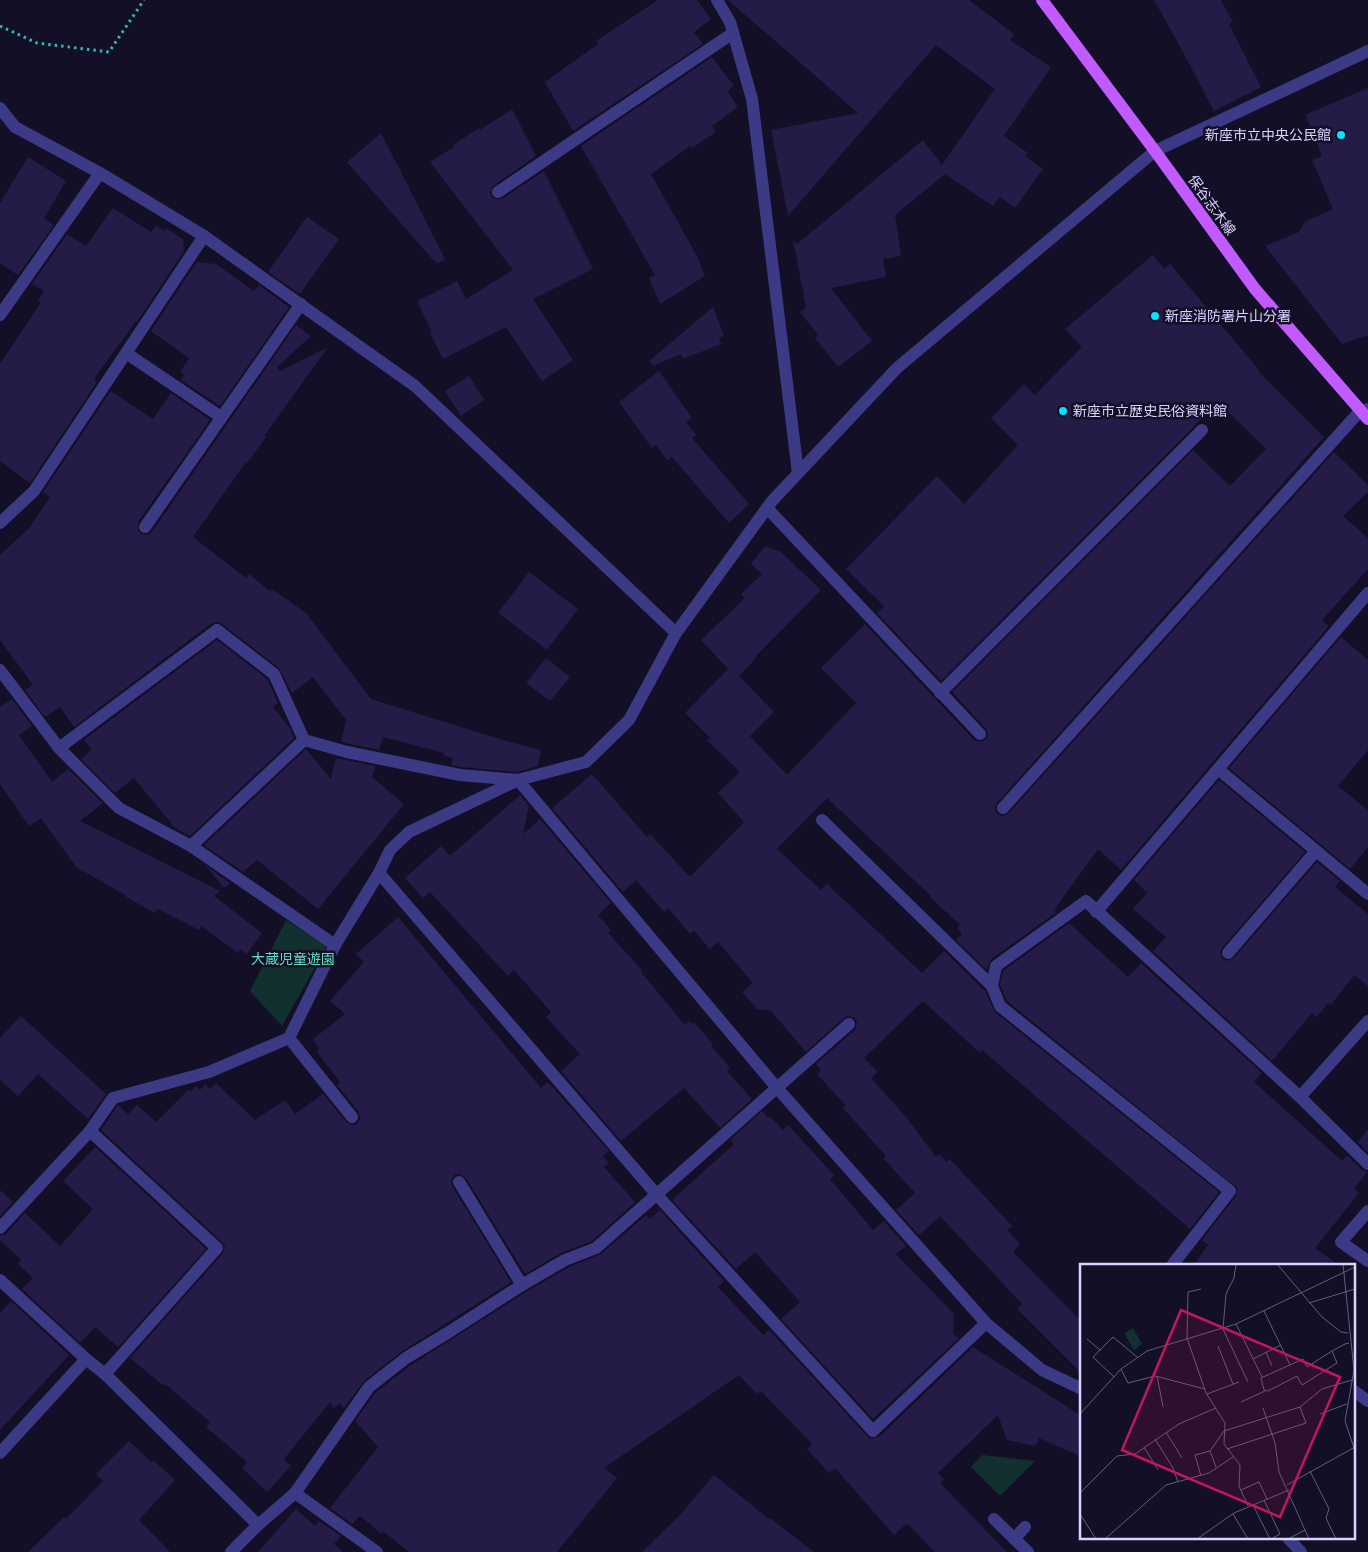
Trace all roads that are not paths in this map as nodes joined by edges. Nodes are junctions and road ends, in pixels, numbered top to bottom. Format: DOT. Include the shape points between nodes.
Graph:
graph roads {
  1 [pos="717,0"];
  2 [pos="1042,0"];
  3 [pos="733,33"];
  4 [pos="1368,52"];
  5 [pos="0,108"];
  6 [pos="1155,151"];
  7 [pos="100,173"];
  8 [pos="498,192"];
  9 [pos="204,236"];
  10 [pos="301,304"];
  11 [pos="0,315"];
  12 [pos="126,353"];
  13 [pos="1366,413"];
  14 [pos="221,417"];
  15 [pos="1202,430"];
  16 [pos="798,473"];
  17 [pos="767,508"];
  18 [pos="0,523"];
  19 [pos="144,527"];
  20 [pos="1368,593"];
  21 [pos="676,633"];
  22 [pos="0,670"];
  23 [pos="940,692"];
  24 [pos="980,734"];
  25 [pos="304,740"];
  26 [pos="59,748"];
  27 [pos="1218,769"];
  28 [pos="518,780"];
  29 [pos="1003,808"];
  30 [pos="822,820"];
  31 [pos="191,846"];
  32 [pos="1316,851"];
  33 [pos="379,873"];
  34 [pos="1368,894"];
  35 [pos="1096,912"];
  36 [pos="335,945"];
  37 [pos="1228,953"];
  38 [pos="992,986"];
  39 [pos="1368,1021"];
  40 [pos="849,1024"];
  41 [pos="289,1038"];
  42 [pos="777,1088"];
  43 [pos="1300,1097"];
  44 [pos="352,1117"];
  45 [pos="90,1131"];
  46 [pos="1368,1164"];
  47 [pos="459,1182"];
  48 [pos="658,1195"];
  49 [pos="1368,1210"];
  50 [pos="0,1228"];
  51 [pos="1368,1261"];
  52 [pos="1173,1264"];
  53 [pos="1,1284"];
  54 [pos="522,1285"];
  55 [pos="986,1323"];
  56 [pos="86,1359"];
  57 [pos="105,1374"];
  58 [pos="1080,1388"];
  59 [pos="1356,1392"];
  60 [pos="1368,1401"];
  61 [pos="0,1453"];
  62 [pos="295,1493"];
  63 [pos="994,1519"];
  64 [pos="258,1524"];
  65 [pos="1025,1527"];
  66 [pos="1014,1539"];
  67 [pos="1290,1540"];
  68 [pos="231,1552"];
  69 [pos="377,1552"];
  70 [pos="1028,1552"];
  71 [pos="1301,1552"];
  1 -- 3 [label="street"];
  2 -- 6 [label="main road, 保谷志木線"];
  3 -- 8 [label="street"];
  3 -- 16 [label="street" via="752,99"];
  4 -- 6 [label="street"];
  5 -- 7 [label="street" via="16,127"];
  6 -- 13 [label="main road, 保谷志木線" via="1255,289"];
  6 -- 16 [label="street" via="897,368"];
  7 -- 9 [label="street"];
  7 -- 11 [label="street"];
  9 -- 10 [label="street"];
  9 -- 12 [label="street"];
  10 -- 14 [label="street"];
  10 -- 21 [label="street" via="415,386"];
  12 -- 14 [label="street"];
  12 -- 18 [label="street" via="34,491"];
  13 -- 29 [label="street"];
  14 -- 19 [label="street"];
  15 -- 23 [label="street"];
  16 -- 17 [label="street"];
  17 -- 21 [label="street"];
  17 -- 23 [label="street"];
  20 -- 27 [label="street"];
  21 -- 28 [label="street" via="629,720 586,762"];
  22 -- 26 [label="street"];
  23 -- 24 [label="street"];
  25 -- 26 [label="street" via="274,674 218,630"];
  25 -- 28 [label="street" via="347,752 460,774"];
  25 -- 31 [label="street"];
  26 -- 31 [label="street" via="119,808"];
  27 -- 32 [label="street"];
  27 -- 35 [label="street"];
  28 -- 33 [label="street" via="408,832 390,850"];
  28 -- 42 [label="street"];
  30 -- 38 [label="street"];
  31 -- 36 [label="street"];
  32 -- 34 [label="street"];
  32 -- 37 [label="street"];
  33 -- 36 [label="street"];
  33 -- 48 [label="street"];
  35 -- 38 [label="street" via="1086,901 996,966"];
  35 -- 43 [label="street"];
  36 -- 41 [label="street"];
  38 -- 52 [label="street" via="1000,1006 1230,1192"];
  39 -- 43 [label="street"];
  40 -- 42 [label="street"];
  41 -- 44 [label="street"];
  41 -- 45 [label="street" via="209,1072 113,1098"];
  42 -- 48 [label="street"];
  42 -- 55 [label="street"];
  43 -- 46 [label="street"];
  45 -- 50 [label="street"];
  45 -- 57 [label="street" via="217,1248"];
  47 -- 54 [label="street"];
  48 -- 54 [label="street" via="596,1248 565,1260"];
  48 -- 55 [label="street" via="873,1431"];
  49 -- 51 [label="street" via="1341,1242"];
  53 -- 56 [label="street"];
  54 -- 62 [label="street" via="406,1358 369,1387"];
  55 -- 58 [label="street" via="1042,1370"];
  56 -- 57 [label="street"];
  56 -- 61 [label="street"];
  57 -- 64 [label="street"];
  59 -- 60 [label="street"];
  62 -- 64 [label="street"];
  62 -- 69 [label="street"];
  63 -- 66 [label="street"];
  64 -- 68 [label="street"];
  65 -- 66 [label="street"];
  66 -- 70 [label="street"];
  67 -- 71 [label="street"];
}
